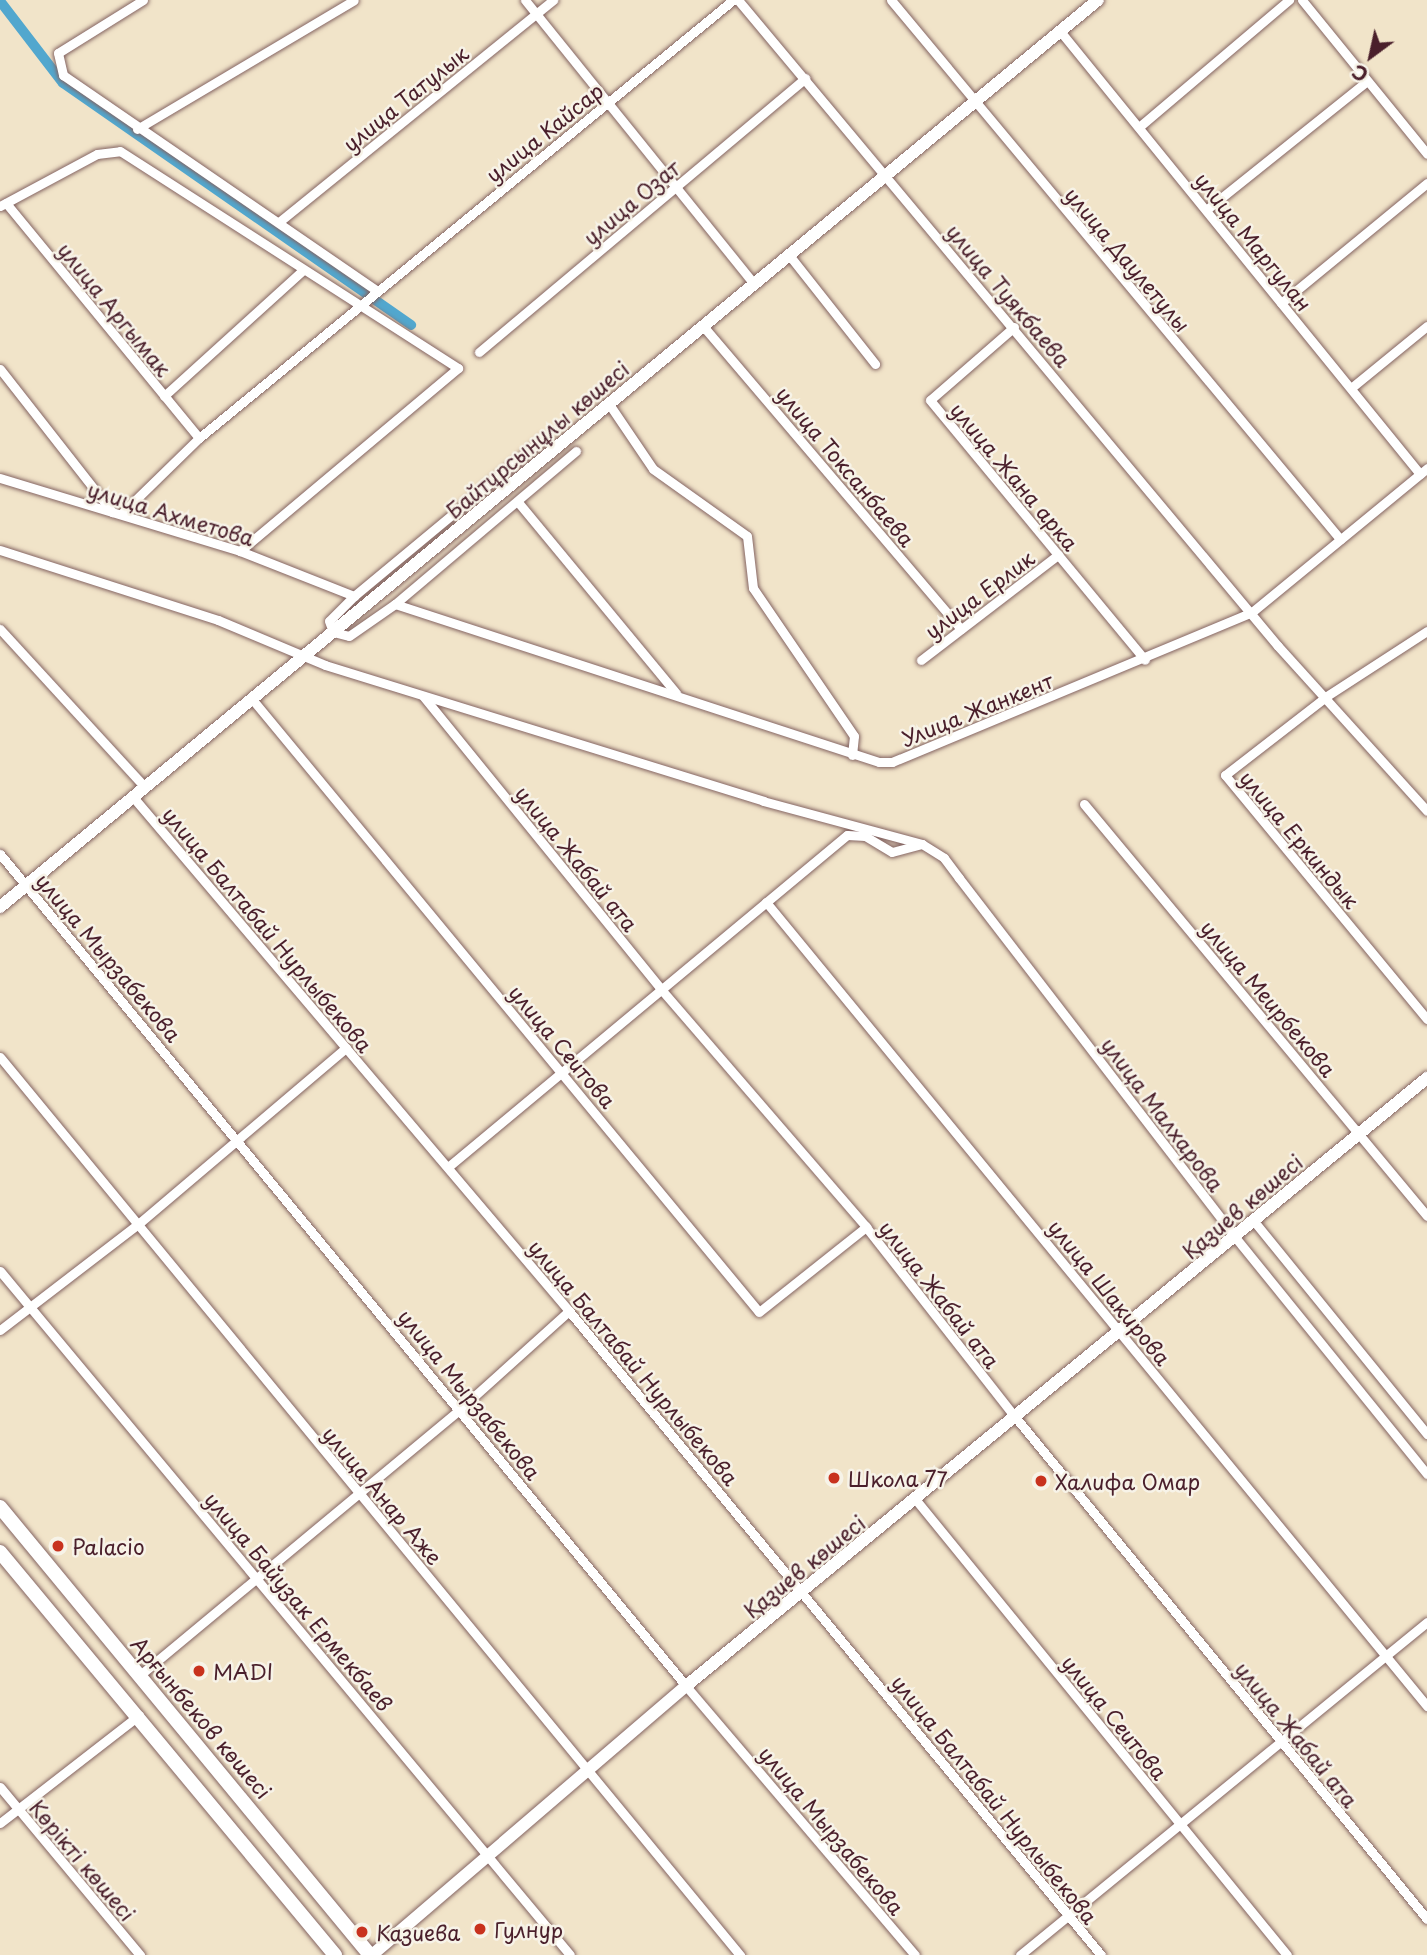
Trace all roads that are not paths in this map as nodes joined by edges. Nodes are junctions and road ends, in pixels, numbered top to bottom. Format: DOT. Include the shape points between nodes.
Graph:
graph roads {
  1 [pos="143,0"];
  2 [pos="354,0"];
  3 [pos="525,0"];
  4 [pos="553,0"];
  5 [pos="733,0"];
  6 [pos="738,0"];
  7 [pos="891,0"];
  8 [pos="1098,0"];
  9 [pos="1289,0"];
  10 [pos="1301,0"];
  11 [pos="535,15"];
  12 [pos="1060,31"];
  13 [pos="805,78"];
  14 [pos="1367,81"];
  15 [pos="608,102"];
  16 [pos="974,102"];
  17 [pos="1139,127"];
  18 [pos="137,129"];
  19 [pos="1427,154"];
  20 [pos="886,175"];
  21 [pos="1427,183"];
  22 [pos="678,185"];
  23 [pos="3,204"];
  24 [pos="1206,210"];
  25 [pos="279,222"];
  26 [pos="789,255"];
  27 [pos="302,271"];
  28 [pos="754,284"];
  29 [pos="377,291"];
  30 [pos="1281,303"];
  31 [pos="361,305"];
  32 [pos="703,326"];
  33 [pos="1427,326"];
  34 [pos="1014,327"];
  35 [pos="479,352"];
  36 [pos="875,364"];
  37 [pos="0,369"];
  38 [pos="1351,388"];
  39 [pos="164,396"];
  40 [pos="609,404"];
  41 [pos="199,438"];
  42 [pos="543,439"];
  43 [pos="576,451"];
  44 [pos="1423,471"];
  45 [pos="0,478"];
  46 [pos="518,502"];
  47 [pos="117,514"];
  48 [pos="1340,539"];
  49 [pos="0,550"];
  50 [pos="240,551"];
  51 [pos="1058,555"];
  52 [pos="355,596"];
  53 [pos="395,604"];
  54 [pos="1252,612"];
  55 [pos="0,629"];
  56 [pos="961,629"];
  57 [pos="1427,631"];
  58 [pos="333,632"];
  59 [pos="306,654"];
  60 [pos="921,660"];
  61 [pos="1145,660"];
  62 [pos="421,694"];
  63 [pos="677,694"];
  64 [pos="1327,696"];
  65 [pos="252,699"];
  66 [pos="852,755"];
  67 [pos="145,787"];
  68 [pos="133,797"];
  69 [pos="1084,804"];
  70 [pos="1427,811"];
  71 [pos="922,844"];
  72 [pos="0,854"];
  73 [pos="26,885"];
  74 [pos="766,902"];
  75 [pos="0,907"];
  76 [pos="660,988"];
  77 [pos="1427,1019"];
  78 [pos="346,1048"];
  79 [pos="0,1057"];
  80 [pos="562,1072"];
  81 [pos="1427,1078"];
  82 [pos="1360,1134"];
  83 [pos="238,1139"];
  84 [pos="448,1167"];
  85 [pos="1427,1216"];
  86 [pos="1253,1220"];
  87 [pos="137,1224"];
  88 [pos="866,1227"];
  89 [pos="1235,1237"];
  90 [pos="0,1271"];
  91 [pos="30,1307"];
  92 [pos="569,1311"];
  93 [pos="0,1330"];
  94 [pos="1120,1332"];
  95 [pos="460,1409"];
  96 [pos="1016,1418"];
  97 [pos="1427,1434"];
  98 [pos="1427,1474"];
  99 [pos="359,1493"];
  100 [pos="916,1500"];
  101 [pos="0,1507"];
  102 [pos="0,1552"];
  103 [pos="254,1577"];
  104 [pos="803,1592"];
  105 [pos="1427,1622"];
  106 [pos="1387,1656"];
  107 [pos="140,1675"];
  108 [pos="686,1686"];
  109 [pos="1427,1706"];
  110 [pos="139,1715"];
  111 [pos="1281,1742"];
  112 [pos="588,1770"];
  113 [pos="0,1787"];
  114 [pos="18,1809"];
  115 [pos="0,1823"];
  116 [pos="1180,1824"];
  117 [pos="491,1856"];
  118 [pos="1069,1916"];
  119 [pos="1427,1919"];
  120 [pos="140,1955"];
  121 [pos="335,1955"];
  122 [pos="371,1955"];
  123 [pos="570,1955"];
  124 [pos="740,1955"];
  125 [pos="915,1955"];
  126 [pos="1020,1955"];
  127 [pos="1101,1955"];
  128 [pos="1287,1955"];
  1 -- 18 [label="street" via="58,53 58,63 71,84"];
  2 -- 18 [label="street"];
  3 -- 11 [label="street"];
  4 -- 11 [label="street, улица Татулык"];
  5 -- 15 [label="street, улица Кайсар"];
  6 -- 13 [label="street, улица Туякбаева"];
  7 -- 16 [label="street, улица Даулетулы"];
  8 -- 12 [label="main road, Байтұрсынұлы көшесі"];
  9 -- 17 [label="street"];
  10 -- 14 [label="street"];
  11 -- 15 [label="street"];
  11 -- 25 [label="street, улица Татулык"];
  12 -- 16 [label="main road, Байтұрсынұлы көшесі"];
  12 -- 17 [label="street, улица Маргулан"];
  13 -- 20 [label="street, улица Туякбаева"];
  13 -- 22 [label="street, улица Озат"];
  14 -- 19 [label="street"];
  14 -- 24 [label="street"];
  15 -- 22 [label="street"];
  15 -- 29 [label="street, улица Кайсар"];
  16 -- 20 [label="main road, Байтұрсынұлы көшесі"];
  16 -- 48 [label="street, улица Даулетулы"];
  17 -- 24 [label="street, улица Маргулан"];
  18 -- 25 [label="street"];
  20 -- 26 [label="main road, Байтұрсынұлы көшесі"];
  20 -- 34 [label="street, улица Туякбаева"];
  21 -- 30 [label="street"];
  22 -- 28 [label="street"];
  22 -- 35 [label="street, улица Озат"];
  23 -- 27 [label="street" via="97,154 120,152"];
  23 -- 39 [label="street, улица Аргымак"];
  24 -- 30 [label="street, улица Маргулан"];
  25 -- 29 [label="street"];
  26 -- 28 [label="main road, Байтұрсынұлы көшесі"];
  26 -- 36 [label="street"];
  27 -- 31 [label="street"];
  27 -- 39 [label="street"];
  28 -- 32 [label="main road, Байтұрсынұлы көшесі"];
  29 -- 31 [label="street, улица Кайсар"];
  30 -- 38 [label="street, улица Маргулан"];
  31 -- 41 [label="street"];
  31 -- 50 [label="street" via="458,368"];
  32 -- 40 [label="main road, Байтұрсынұлы көшесі"];
  32 -- 56 [label="street, улица Токсанбаева"];
  33 -- 38 [label="street"];
  34 -- 51 [label="street, улица Жана арка" via="930,400"];
  34 -- 54 [label="street, улица Туякбаева"];
  37 -- 47 [label="street"];
  38 -- 44 [label="street, улица Маргулан"];
  39 -- 41 [label="street, улица Аргымак"];
  40 -- 58 [label="main road, Байтұрсынұлы көшесі"];
  40 -- 66 [label="street" via="653,469 747,536 753,588 854,736"];
  41 -- 47 [label="street"];
  42 -- 52 [label="street"];
  43 -- 46 [label="street"];
  44 -- 48 [label="street, Улица Жанкент"];
  45 -- 47 [label="street, улица Ахметова"];
  46 -- 53 [label="street"];
  46 -- 63 [label="street"];
  47 -- 50 [label="street, улица Ахметова"];
  48 -- 54 [label="street, Улица Жанкент"];
  49 -- 59 [label="street" via="218,620 286,652"];
  50 -- 52 [label="street, улица Ахметова"];
  51 -- 56 [label="street, улица Ерлик"];
  51 -- 61 [label="street, улица Жана арка"];
  52 -- 58 [label="street" via="329,621"];
  53 -- 58 [label="street" via="349,636"];
  53 -- 63 [label="street, Улица Жанкент"];
  54 -- 61 [label="street, Улица Жанкент"];
  54 -- 64 [label="street, улица Туякбаева"];
  55 -- 67 [label="street"];
  56 -- 60 [label="street, улица Ерлик"];
  57 -- 64 [label="street, улица Еркиндык"];
  58 -- 59 [label="main road, Байтұрсынұлы көшесі"];
  59 -- 62 [label="street" via="325,666"];
  59 -- 65 [label="main road, Байтұрсынұлы көшесі"];
  61 -- 66 [label="street, Улица Жанкент" via="892,762"];
  62 -- 71 [label="street" via="763,801"];
  62 -- 76 [label="street, улица Жабай ата"];
  63 -- 66 [label="street, Улица Жанкент"];
  64 -- 70 [label="street, улица Туякбаева"];
  64 -- 77 [label="street, улица Еркиндык" via="1225,775"];
  65 -- 67 [label="main road, Байтұрсынұлы көшесі"];
  65 -- 80 [label="street, улица Сеитова"];
  67 -- 68 [label="main road, Байтұрсынұлы көшесі"];
  68 -- 73 [label="main road, Байтұрсынұлы көшесі"];
  68 -- 78 [label="street, улица Балтабай Нурлыбекова"];
  69 -- 82 [label="street, улица Меирбекова"];
  71 -- 74 [label="street" via="892,852 865,836 847,835"];
  71 -- 89 [label="street, улица Малхарова" via="944,858"];
  72 -- 73 [label="street, улица Мырзабекова"];
  73 -- 75 [label="main road, Байтұрсынұлы көшесі"];
  73 -- 83 [label="street, улица Мырзабекова"];
  74 -- 76 [label="street"];
  74 -- 94 [label="street, улица Шакирова"];
  76 -- 80 [label="street"];
  76 -- 88 [label="street, улица Жабай ата"];
  78 -- 83 [label="street"];
  78 -- 84 [label="street, улица Балтабай Нурлыбекова"];
  79 -- 87 [label="street, улица Анар Аже"];
  80 -- 84 [label="street"];
  80 -- 88 [label="street, улица Сеитова" via="759,1312"];
  81 -- 82 [label="main road, Қазиев көшесі"];
  82 -- 85 [label="street, улица Меирбекова"];
  82 -- 86 [label="main road, Қазиев көшесі"];
  83 -- 87 [label="street"];
  83 -- 95 [label="street, улица Мырзабекова"];
  84 -- 92 [label="street, улица Балтабай Нурлыбекова"];
  86 -- 89 [label="main road, Қазиев көшесі"];
  86 -- 97 [label="street"];
  87 -- 91 [label="street"];
  87 -- 99 [label="street, улица Анар Аже"];
  88 -- 96 [label="street, улица Жабай ата"];
  89 -- 94 [label="main road, Қазиев көшесі"];
  89 -- 98 [label="street, улица Малхарова"];
  90 -- 91 [label="street, улица Байузак Ермекбаев"];
  91 -- 93 [label="street"];
  91 -- 103 [label="street, улица Байузак Ермекбаев"];
  92 -- 95 [label="street"];
  92 -- 104 [label="street, улица Балтабай Нурлыбекова"];
  94 -- 96 [label="main road, Қазиев көшесі"];
  94 -- 106 [label="street, улица Шакирова"];
  95 -- 99 [label="street"];
  95 -- 108 [label="street, улица Мырзабекова"];
  96 -- 100 [label="main road, Қазиев көшесі"];
  96 -- 111 [label="street, улица Жабай ата"];
  99 -- 103 [label="street"];
  99 -- 112 [label="street, улица Анар Аже"];
  100 -- 104 [label="main road, Қазиев көшесі"];
  100 -- 116 [label="street, улица Сеитова"];
  101 -- 107 [label="main road, Арғынбеков көшесі"];
  102 -- 110 [label="main road"];
  103 -- 107 [label="street"];
  103 -- 117 [label="street, улица Байузак Ермекбаев"];
  104 -- 108 [label="main road, Қазиев көшесі"];
  104 -- 118 [label="street, улица Балтабай Нурлыбекова"];
  105 -- 106 [label="street"];
  106 -- 109 [label="street, улица Шакирова"];
  106 -- 111 [label="street"];
  107 -- 122 [label="main road, Арғынбеков көшесі"];
  108 -- 112 [label="main road, Қазиев көшесі"];
  108 -- 125 [label="street, улица Мырзабекова"];
  110 -- 114 [label="street"];
  110 -- 121 [label="main road"];
  111 -- 116 [label="street"];
  111 -- 119 [label="street, улица Жабай ата"];
  112 -- 117 [label="main road, Қазиев көшесі"];
  112 -- 124 [label="street, улица Анар Аже"];
  113 -- 114 [label="street, Көрікті көшесі"];
  114 -- 115 [label="street"];
  114 -- 120 [label="street, Көрікті көшесі"];
  116 -- 118 [label="street"];
  116 -- 128 [label="street, улица Сеитова"];
  117 -- 122 [label="main road, Қазиев көшесі"];
  117 -- 123 [label="street, улица Байузак Ермекбаев"];
  118 -- 126 [label="street"];
  118 -- 127 [label="street, улица Балтабай Нурлыбекова"];
}
